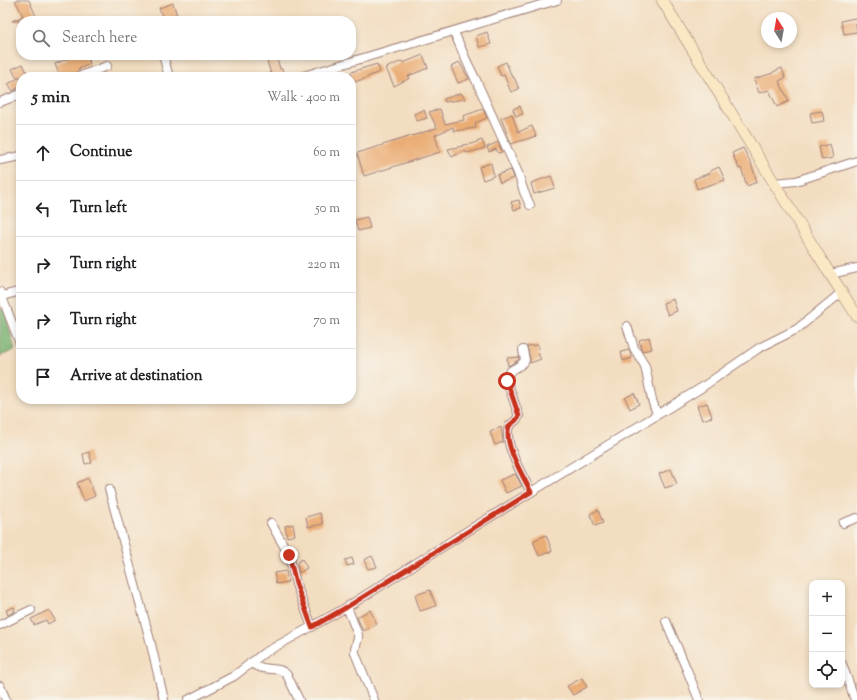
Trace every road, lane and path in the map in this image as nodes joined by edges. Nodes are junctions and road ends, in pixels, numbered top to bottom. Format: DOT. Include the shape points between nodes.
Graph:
graph roads {
  1 [pos="557,0"];
  2 [pos="662,0"];
  3 [pos="454,32"];
  4 [pos="164,60"];
  5 [pos="107,66"];
  6 [pos="91,72"];
  7 [pos="168,72"];
  8 [pos="319,72"];
  9 [pos="16,96"];
  10 [pos="0,102"];
  11 [pos="16,157"];
  12 [pos="0,160"];
  13 [pos="857,161"];
  14 [pos="774,183"];
  15 [pos="530,205"];
  16 [pos="857,268"];
  17 [pos="830,274"];
  18 [pos="16,291"];
  19 [pos="842,292"];
  20 [pos="1,294"];
  21 [pos="857,316"];
  22 [pos="627,326"];
  23 [pos="16,333"];
  24 [pos="523,350"];
  25 [pos="658,414"];
  26 [pos="109,489"];
  27 [pos="531,492"];
  28 [pos="857,518"];
  29 [pos="271,523"];
  30 [pos="843,523"];
  31 [pos="347,607"];
  32 [pos="31,610"];
  33 [pos="666,621"];
  34 [pos="0,625"];
  35 [pos="312,627"];
  36 [pos="250,663"];
  37 [pos="845,672"];
  38 [pos="0,686"];
  39 [pos="6,700"];
  40 [pos="164,700"];
  41 [pos="188,700"];
  42 [pos="299,700"];
  43 [pos="374,700"];
  44 [pos="699,700"];
  45 [pos="855,700"];
  1 -- 3 [label="street"];
  2 -- 14 [label="street"];
  3 -- 8 [label="street"];
  3 -- 15 [label="street"];
  4 -- 7 [label="street"];
  5 -- 6 [label="street"];
  9 -- 10 [label="street"];
  11 -- 12 [label="street"];
  13 -- 14 [label="street" via="796,181"];
  14 -- 17 [label="street"];
  16 -- 17 [label="street"];
  17 -- 19 [label="street"];
  18 -- 20 [label="street"];
  19 -- 21 [label="street"];
  19 -- 25 [label="street" via="796,329 759,348"];
  20 -- 23 [label="street"];
  22 -- 25 [label="street" via="634,348 645,366 652,400"];
  24 -- 27 [label="street" via="524,362 507,376 519,416 509,426 508,434 518,467"];
  25 -- 27 [label="street"];
  26 -- 40 [label="street"];
  27 -- 31 [label="street"];
  28 -- 30 [label="street"];
  29 -- 35 [label="street" via="289,555 296,584"];
  31 -- 35 [label="street"];
  31 -- 43 [label="street" via="358,635 355,653"];
  32 -- 34 [label="street"];
  33 -- 44 [label="street"];
  35 -- 36 [label="street"];
  36 -- 41 [label="street" via="220,684"];
  36 -- 42 [label="street" via="284,672"];
  37 -- 45 [label="street"];
  38 -- 39 [label="street"];
}
